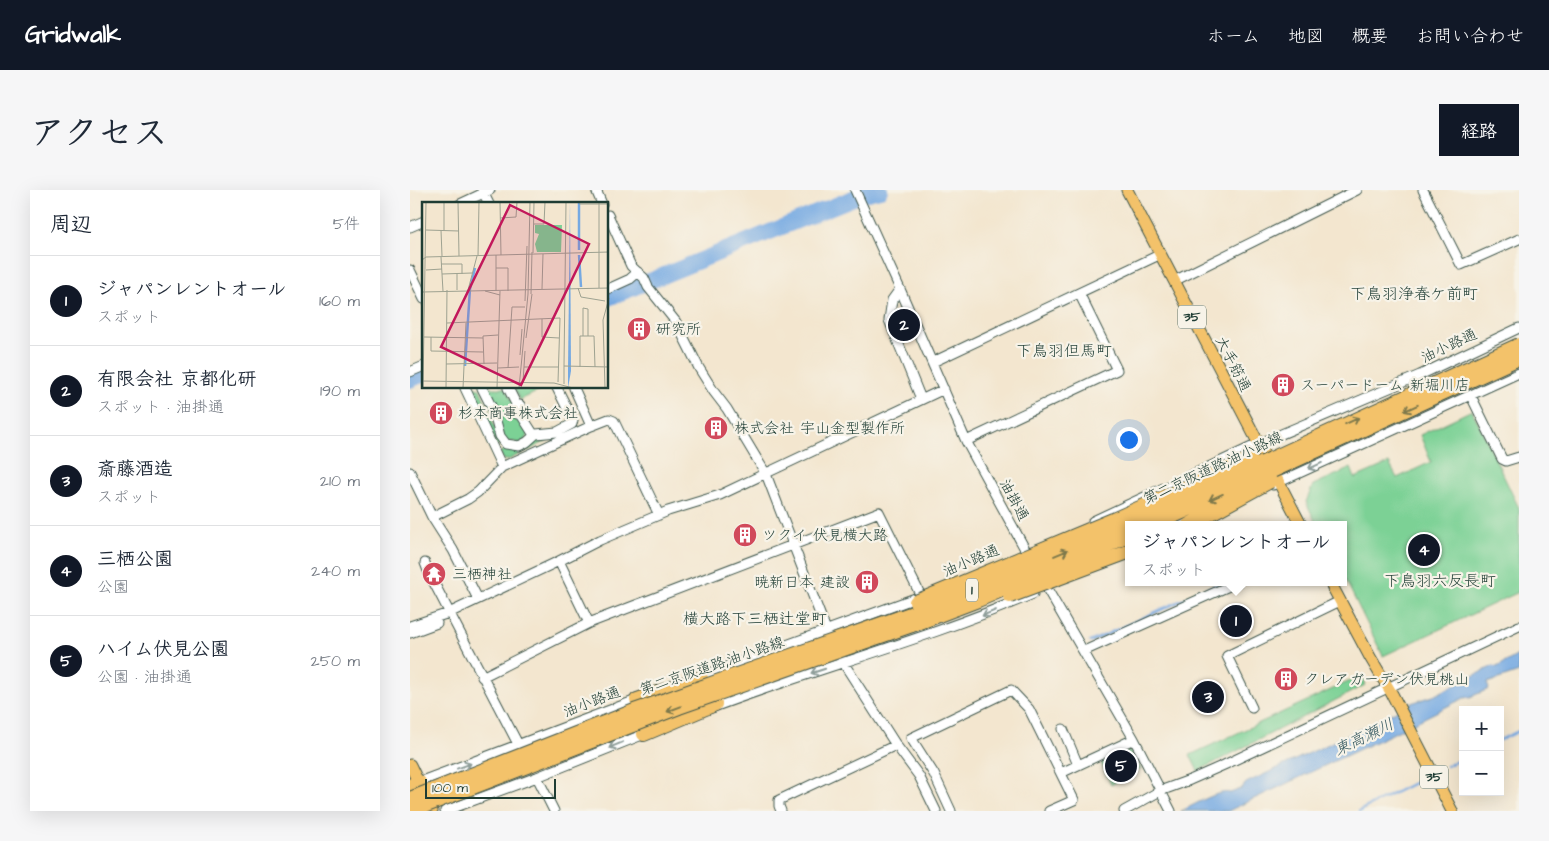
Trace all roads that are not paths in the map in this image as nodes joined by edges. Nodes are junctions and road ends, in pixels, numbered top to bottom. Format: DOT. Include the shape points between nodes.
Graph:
graph roads {
  1 [pos="596,190"];
  2 [pos="855,190"];
  3 [pos="1126,190"];
  4 [pos="1357,190"];
  5 [pos="1423,190"];
  6 [pos="485,191"];
  7 [pos="464,202"];
  8 [pos="601,202"];
  9 [pos="609,217"];
  10 [pos="422,222"];
  11 [pos="410,227"];
  12 [pos="1519,239"];
  13 [pos="1160,255"];
  14 [pos="410,270"];
  15 [pos="641,275"];
  16 [pos="1174,281"];
  17 [pos="609,289"];
  18 [pos="900,289"];
  19 [pos="1080,293"];
  20 [pos="422,295"];
  21 [pos="1519,328"];
  22 [pos="1519,345"];
  23 [pos="1519,358"];
  24 [pos="932,362"];
  25 [pos="422,367"];
  26 [pos="410,372"];
  27 [pos="1519,373"];
  28 [pos="944,388"];
  29 [pos="468,389"];
  30 [pos="482,389"];
  31 [pos="508,389"];
  32 [pos="557,389"];
  33 [pos="574,389"];
  34 [pos="1471,396"];
  35 [pos="921,399"];
  36 [pos="586,415"];
  37 [pos="572,422"];
  38 [pos="591,426"];
  39 [pos="576,433"];
  40 [pos="534,435"];
  41 [pos="1333,437"];
  42 [pos="966,441"];
  43 [pos="506,444"];
  44 [pos="1258,444"];
  45 [pos="495,451"];
  46 [pos="1519,457"];
  47 [pos="502,467"];
  48 [pos="410,472"];
  49 [pos="766,474"];
  50 [pos="1279,483"];
  51 [pos="659,515"];
  52 [pos="432,517"];
  53 [pos="1134,521"];
  54 [pos="1162,521"];
  55 [pos="1192,521"];
  56 [pos="1196,521"];
  57 [pos="1299,521"];
  58 [pos="1125,525"];
  59 [pos="1125,537"];
  60 [pos="794,546"];
  61 [pos="1026,552"];
  62 [pos="1125,552"];
  63 [pos="1125,552"];
  64 [pos="559,562"];
  65 [pos="424,563"];
  66 [pos="1229,586"];
  67 [pos="1332,586"];
  68 [pos="1047,588"];
  69 [pos="921,596"];
  70 [pos="478,599"];
  71 [pos="1340,601"];
  72 [pos="449,613"];
  73 [pos="589,623"];
  74 [pos="410,626"];
  75 [pos="1519,626"];
  76 [pos="825,630"];
  77 [pos="410,633"];
  78 [pos="1084,651"];
  79 [pos="844,663"];
  80 [pos="482,677"];
  81 [pos="1390,691"];
  82 [pos="637,700"];
  83 [pos="1252,708"];
  84 [pos="1063,729"];
  85 [pos="644,734"];
  86 [pos="1134,739"];
  87 [pos="896,745"];
  88 [pos="519,746"];
  89 [pos="410,764"];
  90 [pos="1078,765"];
  91 [pos="1061,772"];
  92 [pos="537,777"];
  93 [pos="414,784"];
  94 [pos="1160,791"];
  95 [pos="410,799"];
  96 [pos="1168,807"];
  97 [pos="411,811"];
  98 [pos="432,811"];
  99 [pos="445,811"];
  100 [pos="554,811"];
  101 [pos="781,811"];
  102 [pos="936,811"];
  103 [pos="951,811"];
  104 [pos="1049,811"];
  105 [pos="1124,811"];
  106 [pos="1452,811"];
  1 -- 8 [label="street"];
  2 -- 18 [label="street, 油掛通"];
  3 -- 13 [label="main road, 大手筋通 / 35"];
  4 -- 16 [label="street"];
  5 -- 12 [label="street" via="1461,265"];
  6 -- 7 [label="street"];
  9 -- 15 [label="street" via="631,266"];
  10 -- 11 [label="street"];
  13 -- 16 [label="main road, 大手筋通 / 35"];
  13 -- 19 [label="street"];
  14 -- 20 [label="street"];
  15 -- 17 [label="street"];
  15 -- 49 [label="street" via="676,322 699,368"];
  16 -- 44 [label="main road, 大手筋通 / 35"];
  18 -- 24 [label="street, 油掛通"];
  18 -- 35 [label="street" via="892,300 889,320"];
  19 -- 24 [label="street"];
  19 -- 42 [label="street" via="1117,370"];
  21 -- 44 [label="street, 油小路通" via="1420,375"];
  41 -- 22 [label="highway, 第二京阪道路;油小路線 / 1, one-way, bridge"];
  23 -- 41 [label="highway, 第二京阪道路;油小路線 / 1, one-way, bridge"];
  24 -- 28 [label="street, 油掛通"];
  25 -- 26 [label="street"];
  27 -- 34 [label="street"];
  28 -- 35 [label="street"];
  28 -- 42 [label="street, 油掛通"];
  29 -- 45 [label="street"];
  30 -- 43 [label="street"];
  31 -- 40 [label="street"];
  32 -- 37 [label="street"];
  33 -- 36 [label="street"];
  34 -- 46 [label="street" via="1502,459"];
  34 -- 50 [label="street, one-way"];
  35 -- 49 [label="street"];
  36 -- 37 [label="street"];
  36 -- 38 [label="street"];
  37 -- 39 [label="street"];
  37 -- 40 [label="street" via="557,432"];
  38 -- 39 [label="street"];
  38 -- 51 [label="street" via="609,419 614,421"];
  39 -- 47 [label="street"];
  40 -- 43 [label="street" via="519,446"];
  53 -- 41 [label="highway, 第二京阪道路;油小路線 / 1, one-way, bridge"];
  41 -- 54 [label="highway, 第二京阪道路;油小路線 / 1, one-way, bridge"];
  41 -- 56 [label="highway, bridge" via="1249,493"];
  41 -- 82 [label="highway, bridge" via="1251,459 910,605"];
  42 -- 61 [label="street, 油掛通"];
  43 -- 45 [label="street"];
  44 -- 50 [label="main road, 大手筋通 / 35"];
  44 -- 61 [label="street, 油小路通"];
  45 -- 47 [label="street"];
  47 -- 52 [label="street" via="478,492"];
  48 -- 52 [label="street"];
  49 -- 51 [label="street" via="720,495"];
  49 -- 60 [label="street"];
  50 -- 55 [label="street"];
  50 -- 57 [label="main road, 大手筋通 / 35"];
  51 -- 64 [label="street"];
  52 -- 70 [label="street" via="454,550"];
  95 -- 58 [label="highway, 第二京阪道路;油小路線 / 1, one-way, bridge" via="637,710 927,608"];
  59 -- 97 [label="highway, 第二京阪道路;油小路線 / 1, one-way, bridge" via="933,617 679,706"];
  60 -- 69 [label="street" via="879,512"];
  60 -- 73 [label="street"];
  60 -- 76 [label="street"];
  61 -- 68 [label="street, 油掛通"];
  61 -- 69 [label="street, 油小路通"];
  62 -- 68 [label="street"];
  63 -- 85 [label="highway, bridge" via="1026,591 797,670"];
  64 -- 70 [label="street"];
  64 -- 73 [label="street"];
  65 -- 72 [label="street"];
  66 -- 78 [label="street"];
  67 -- 71 [label="main road, 35"];
  68 -- 78 [label="street, 油掛通"];
  68 -- 79 [label="street, one-way" via="980,617"];
  69 -- 76 [label="street, 油小路通"];
  70 -- 72 [label="street"];
  71 -- 81 [label="main road, 35"];
  71 -- 83 [label="street" via="1227,656"];
  72 -- 74 [label="street"];
  72 -- 77 [label="street" via="438,623"];
  72 -- 80 [label="street"];
  73 -- 80 [label="street"];
  75 -- 81 [label="street"];
  76 -- 79 [label="street"];
  76 -- 82 [label="street, 油小路通"];
  78 -- 86 [label="street, 油掛通"];
  79 -- 85 [label="street, one-way"];
  79 -- 87 [label="street"];
  80 -- 88 [label="street"];
  81 -- 94 [label="street"];
  81 -- 106 [label="main road, 35"];
  82 -- 88 [label="street, 油小路通"];
  84 -- 90 [label="street"];
  85 -- 92 [label="street, one-way"];
  86 -- 90 [label="street"];
  86 -- 94 [label="street, 油掛通"];
  87 -- 101 [label="street" via="779,800"];
  87 -- 102 [label="street" via="919,776"];
  93 -- 88 [label="street, 油小路通, one-way"];
  89 -- 93 [label="main road"];
  90 -- 91 [label="street"];
  91 -- 103 [label="street" via="1029,709 1011,690 911,738 934,774"];
  91 -- 104 [label="street" via="1074,800"];
  92 -- 99 [label="street"];
  92 -- 100 [label="street"];
  93 -- 98 [label="main road"];
  94 -- 96 [label="street, 油掛通"];
  94 -- 105 [label="street"];
}
